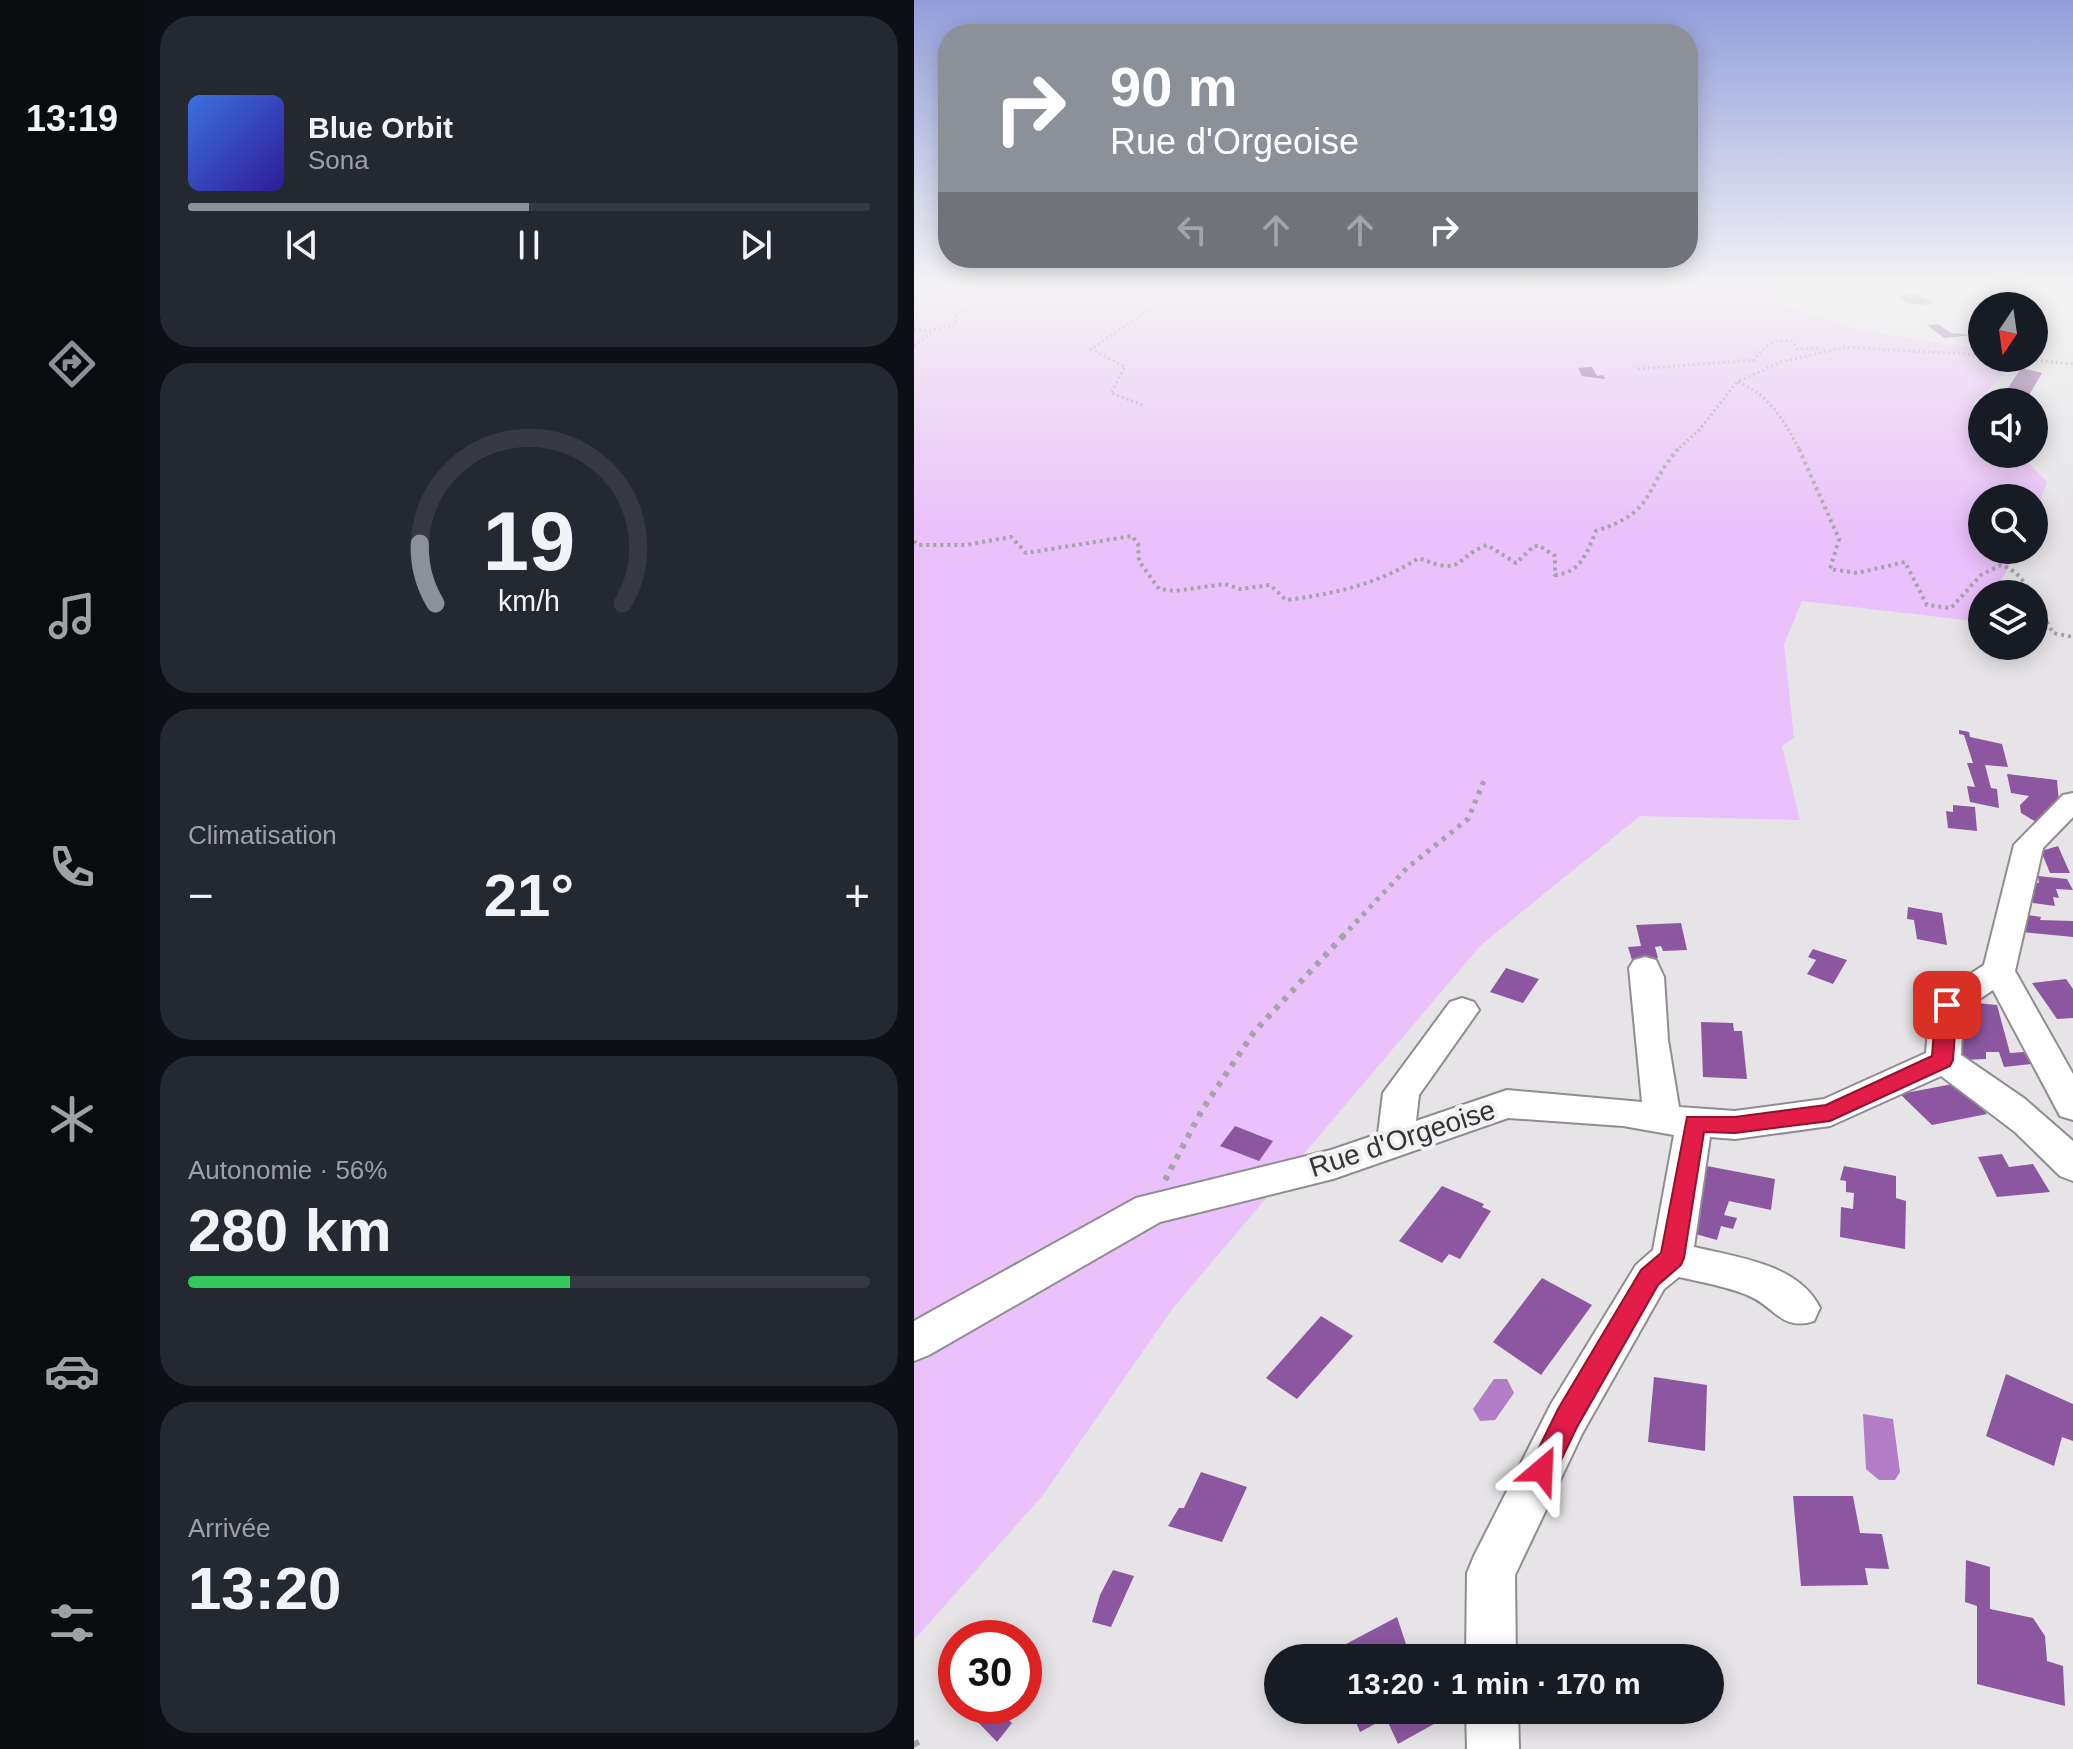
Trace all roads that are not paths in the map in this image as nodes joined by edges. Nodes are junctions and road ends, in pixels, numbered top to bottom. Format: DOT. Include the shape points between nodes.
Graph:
graph roads {
  1 [pos="2073,801"];
  2 [pos="1645,968"];
  3 [pos="1999,971"];
  4 [pos="1462,1010"];
  5 [pos="1943,1060"];
  6 [pos="2073,1106"];
  7 [pos="1679,1121"];
  8 [pos="1396,1142"];
  9 [pos="2073,1166"];
  10 [pos="1672,1258"];
  11 [pos="1799,1308"];
  12 [pos="914,1342"];
  13 [pos="1491,1644"];
  14 [pos="1492,1724"];
  15 [pos="1493,1749"];
  1 -- 3 [label="street" via="2029,845"];
  2 -- 7 [label="street" via="1651,1040"];
  3 -- 5 [label="street" via="1947,1005"];
  3 -- 6 [label="street"];
  4 -- 8 [label="street" via="1401,1093"];
  5 -- 7 [label="street, Rue d'Orgeoise" via="1830,1112 1735,1125"];
  5 -- 9 [label="street"];
  7 -- 8 [label="street, Rue d'Orgeoise" via="1507,1104"];
  7 -- 10 [label="street"];
  8 -- 12 [label="street, Rue d'Orgeoise" via="1333,1164 1150,1209"];
  10 -- 11 [label="street" via="1761,1281"];
  10 -- 13 [label="street" via="1650,1277 1567,1418 1491,1573"];
  14 -- 15 [label="street"];
}
